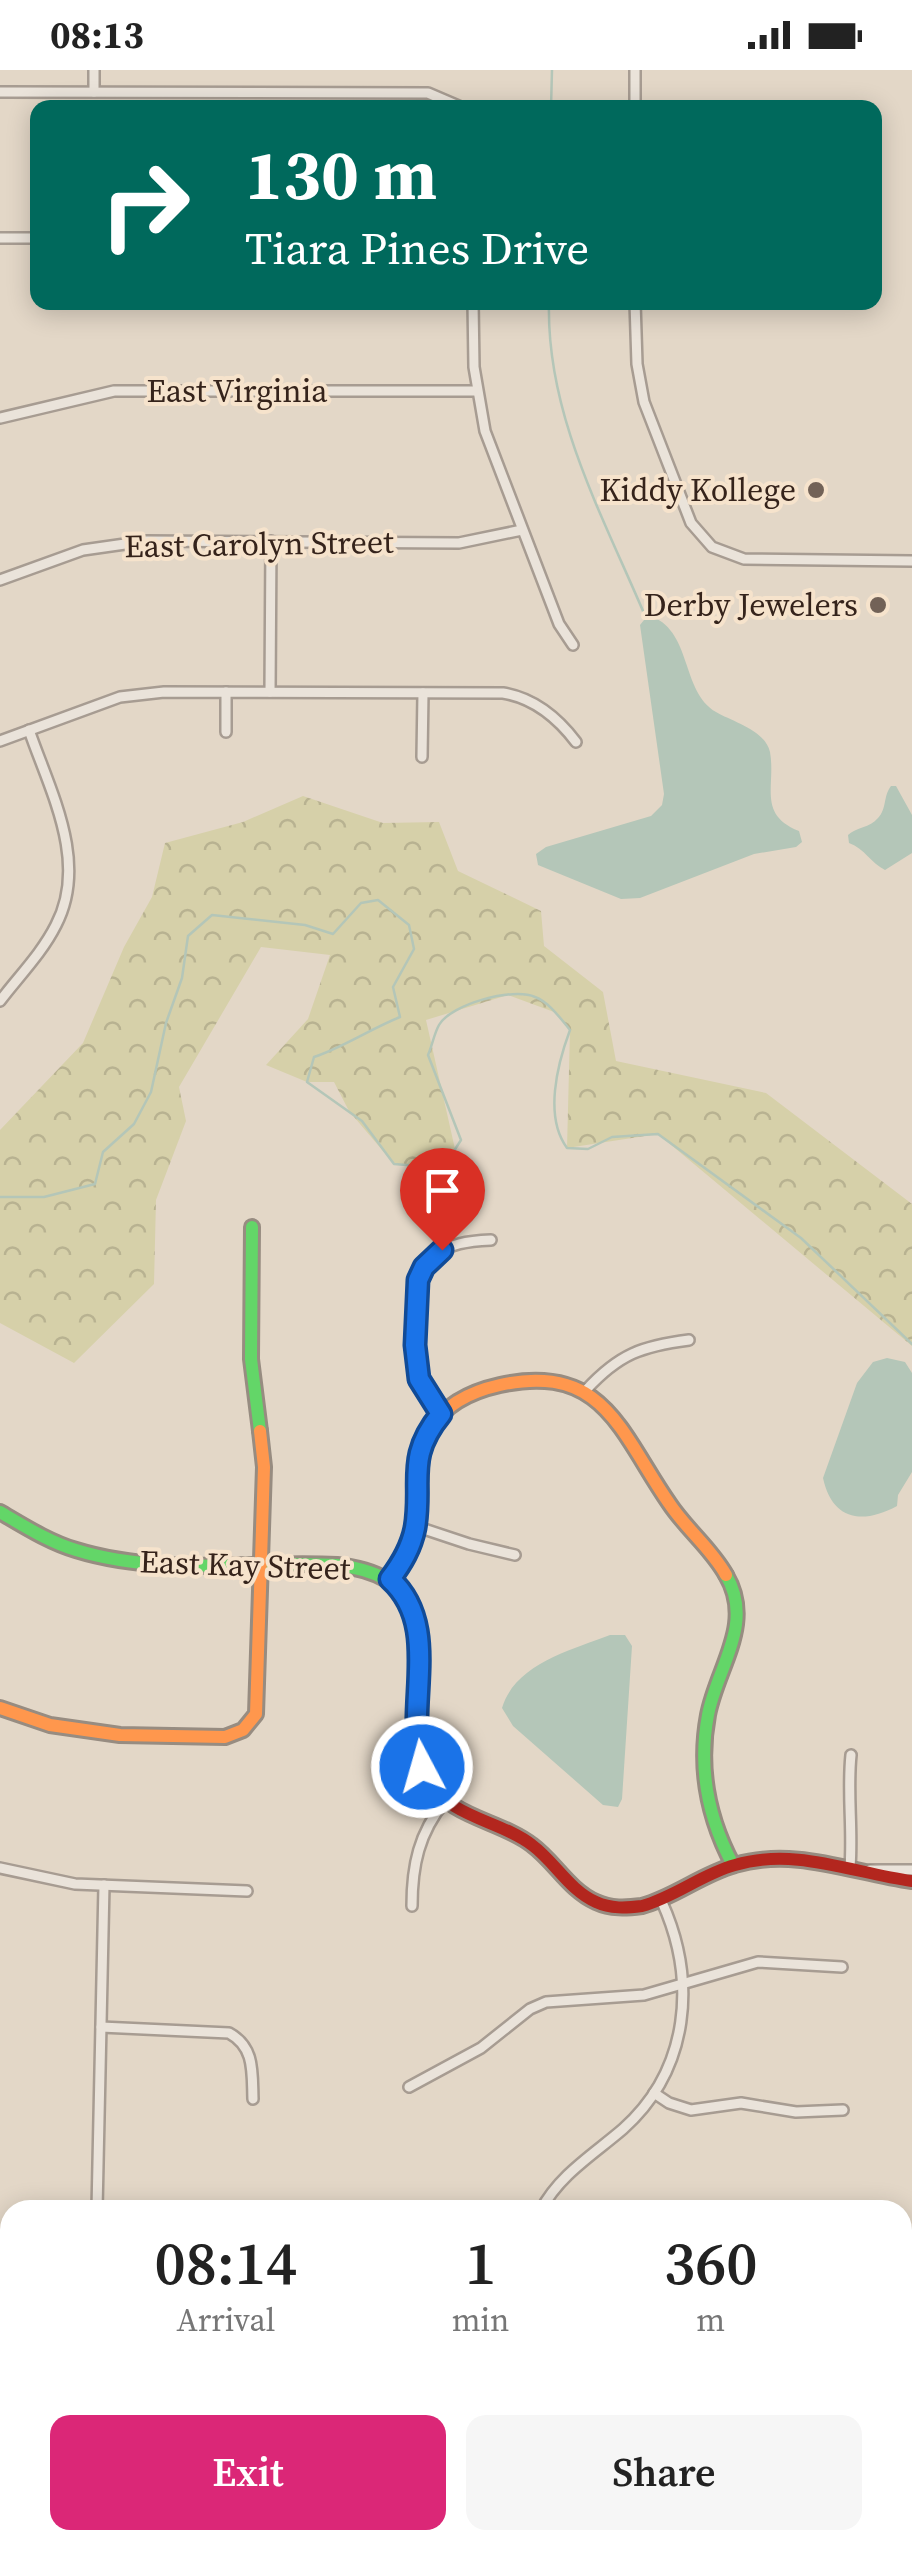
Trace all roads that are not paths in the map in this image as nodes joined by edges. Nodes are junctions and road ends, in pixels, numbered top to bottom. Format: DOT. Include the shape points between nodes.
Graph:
graph roads {
  1 [pos="94,70"];
  2 [pos="636,70"];
  3 [pos="0,92"];
  4 [pos="94,92"];
  5 [pos="444,100"];
  6 [pos="636,100"];
  7 [pos="0,238"];
  8 [pos="30,238"];
  9 [pos="473,310"];
  10 [pos="635,310"];
  11 [pos="477,391"];
  12 [pos="0,418"];
  13 [pos="522,530"];
  14 [pos="271,541"];
  15 [pos="912,561"];
  16 [pos="0,580"];
  17 [pos="573,645"];
  18 [pos="226,692"];
  19 [pos="270,692"];
  20 [pos="423,692"];
  21 [pos="29,730"];
  22 [pos="226,732"];
  23 [pos="0,741"];
  24 [pos="576,742"];
  25 [pos="422,757"];
  26 [pos="0,1000"];
  27 [pos="252,1228"];
  28 [pos="491,1240"];
  29 [pos="690,1340"];
  30 [pos="586,1390"];
  31 [pos="441,1414"];
  32 [pos="0,1512"];
  33 [pos="415,1526"];
  34 [pos="515,1554"];
  35 [pos="262,1564"];
  36 [pos="390,1579"];
  37 [pos="0,1708"];
  38 [pos="850,1755"];
  39 [pos="445,1800"];
  40 [pos="733,1865"];
  41 [pos="850,1867"];
  42 [pos="0,1868"];
  43 [pos="867,1870"];
  44 [pos="912,1870"];
  45 [pos="912,1880"];
  46 [pos="104,1885"];
  47 [pos="247,1892"];
  48 [pos="662,1902"];
  49 [pos="412,1906"];
  50 [pos="842,1967"];
  51 [pos="685,1984"];
  52 [pos="102,2027"];
  53 [pos="408,2088"];
  54 [pos="654,2093"];
  55 [pos="252,2099"];
  56 [pos="843,2110"];
  57 [pos="97,2200"];
  58 [pos="547,2200"];
  1 -- 4 [label="street"];
  2 -- 6 [label="street"];
  3 -- 4 [label="street"];
  4 -- 5 [label="street" via="428,93"];
  7 -- 8 [label="street"];
  9 -- 11 [label="street"];
  10 -- 15 [label="street" via="644,402 691,522 712,547 744,560"];
  11 -- 12 [label="street, East Virginia" via="114,391"];
  11 -- 13 [label="street"];
  13 -- 14 [label="street, East Carolyn Street" via="459,543"];
  13 -- 17 [label="street" via="558,624"];
  14 -- 16 [label="street, East Carolyn Street" via="114,544"];
  14 -- 19 [label="street"];
  18 -- 19 [label="street"];
  18 -- 21 [label="street" via="133,694"];
  18 -- 22 [label="street"];
  19 -- 20 [label="street"];
  20 -- 24 [label="street" via="520,697 552,715"];
  20 -- 25 [label="street"];
  21 -- 23 [label="street"];
  21 -- 26 [label="street" via="66,837 68,881 49,938"];
  27 -- 35 [label="street"];
  28 -- 31 [label="street" via="442,1250 418,1280 416,1366"];
  29 -- 30 [label="street" via="644,1346"];
  30 -- 31 [label="street" via="542,1380 502,1384"];
  30 -- 40 [label="street" via="616,1416 641,1463 734,1594 734,1640 707,1726 705,1793 714,1830"];
  31 -- 33 [label="street" via="418,1459"];
  32 -- 35 [label="street, East Kay Street" via="87,1554"];
  33 -- 34 [label="street"];
  33 -- 36 [label="street"];
  35 -- 36 [label="street, East Kay Street" via="344,1565"];
  35 -- 37 [label="street" via="259,1705 244,1730 225,1737 120,1735"];
  36 -- 39 [label="street, East Kay Street" via="418,1623 418,1754"];
  38 -- 41 [label="street"];
  39 -- 48 [label="street" via="516,1833 598,1903 626,1908"];
  39 -- 49 [label="street" via="414,1860"];
  40 -- 41 [label="street" via="796,1856"];
  40 -- 48 [label="street"];
  41 -- 43 [label="street"];
  42 -- 46 [label="street"];
  43 -- 44 [label="street"];
  43 -- 45 [label="street"];
  46 -- 47 [label="street"];
  46 -- 52 [label="street"];
  48 -- 51 [label="street"];
  50 -- 51 [label="street" via="758,1962"];
  51 -- 53 [label="street" via="530,2008 481,2048"];
  51 -- 54 [label="street" via="678,2038"];
  52 -- 55 [label="street" via="228,2033 250,2056"];
  52 -- 57 [label="street"];
  54 -- 56 [label="street" via="691,2110 741,2103 796,2112"];
  54 -- 58 [label="street"];
}
